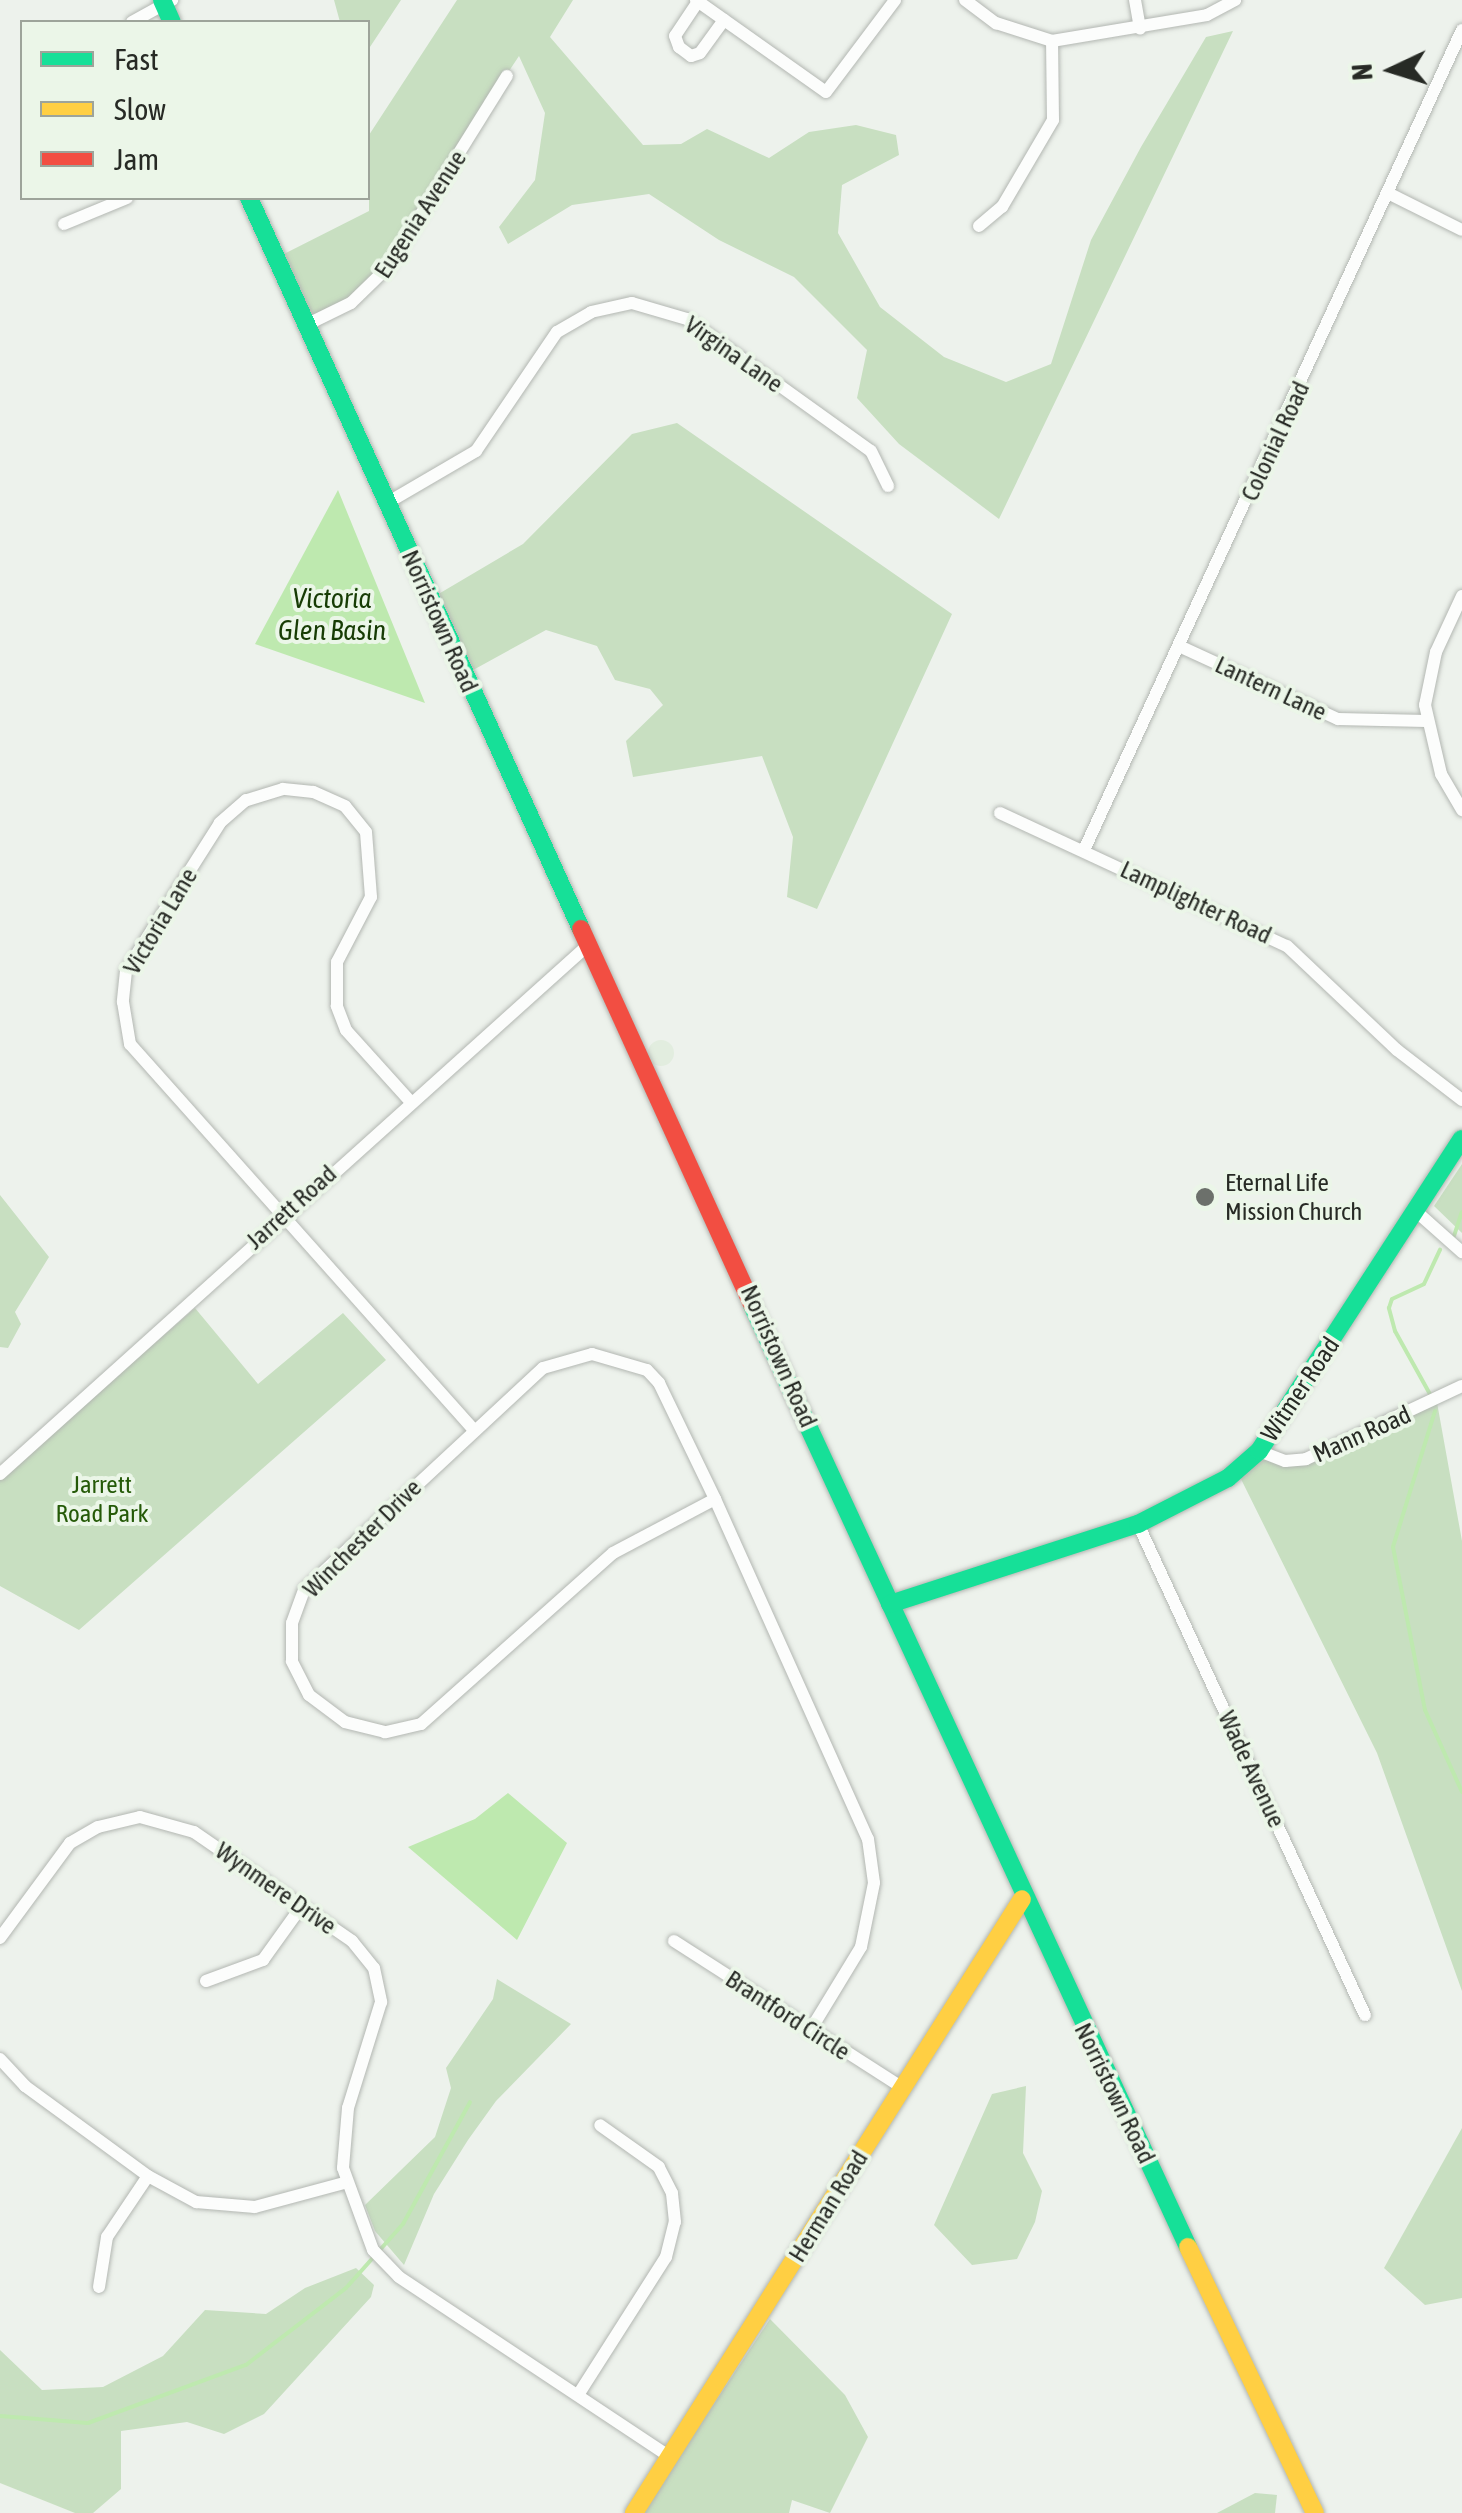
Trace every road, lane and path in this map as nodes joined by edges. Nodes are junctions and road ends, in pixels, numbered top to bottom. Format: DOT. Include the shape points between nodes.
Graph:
graph roads {
  1 [pos="698,0"];
  2 [pos="895,0"];
  3 [pos="964,0"];
  4 [pos="1135,0"];
  5 [pos="1235,0"];
  6 [pos="168,8"];
  7 [pos="137,20"];
  8 [pos="724,20"];
  9 [pos="1140,30"];
  10 [pos="1462,30"];
  11 [pos="1052,41"];
  12 [pos="507,76"];
  13 [pos="1390,194"];
  14 [pos="123,200"];
  15 [pos="250,200"];
  16 [pos="64,224"];
  17 [pos="979,226"];
  18 [pos="1462,230"];
  19 [pos="306,325"];
  20 [pos="888,486"];
  21 [pos="388,503"];
  22 [pos="1462,596"];
  23 [pos="1179,646"];
  24 [pos="1426,721"];
  25 [pos="1462,810"];
  26 [pos="1000,813"];
  27 [pos="1084,850"];
  28 [pos="587,946"];
  29 [pos="409,1100"];
  30 [pos="1462,1100"];
  31 [pos="1462,1139"];
  32 [pos="1418,1213"];
  33 [pos="281,1215"];
  34 [pos="1462,1252"];
  35 [pos="1462,1386"];
  36 [pos="473,1429"];
  37 [pos="1259,1450"];
  38 [pos="0,1474"];
  39 [pos="715,1499"];
  40 [pos="1138,1524"];
  41 [pos="890,1604"];
  42 [pos="1022,1899"];
  43 [pos="301,1907"];
  44 [pos="0,1938"];
  45 [pos="674,1941"];
  46 [pos="206,1982"];
  47 [pos="1365,2015"];
  48 [pos="810,2030"];
  49 [pos="0,2060"];
  50 [pos="903,2088"];
  51 [pos="600,2125"];
  52 [pos="148,2176"];
  53 [pos="344,2183"];
  54 [pos="99,2286"];
  55 [pos="578,2396"];
  56 [pos="670,2457"];
  57 [pos="634,2513"];
  58 [pos="1315,2513"];
  1 -- 8 [label="street"];
  1 -- 8 [label="street" via="674,36 691,56"];
  2 -- 8 [label="street" via="826,92"];
  3 -- 11 [label="street" via="996,22"];
  4 -- 9 [label="street"];
  5 -- 9 [label="street" via="1207,15"];
  6 -- 7 [label="street"];
  9 -- 11 [label="street"];
  10 -- 13 [label="street, Colonial Road"];
  11 -- 17 [label="street" via="1053,120 1002,208"];
  12 -- 19 [label="street, Eugenia Avenue" via="388,267 351,303"];
  13 -- 18 [label="street"];
  13 -- 23 [label="street, Colonial Road"];
  14 -- 16 [label="street"];
  15 -- 19 [label="main road, Norristown Road"];
  19 -- 21 [label="main road, Norristown Road"];
  20 -- 21 [label="street, Virgina Lane" via="871,451 703,330 673,312 632,303 591,312 557,332 476,451"];
  21 -- 28 [label="main road, Norristown Road"];
  22 -- 24 [label="street" via="1436,652"];
  23 -- 24 [label="street, Lantern Lane" via="1338,719"];
  23 -- 27 [label="street, Colonial Road"];
  24 -- 25 [label="street" via="1441,774"];
  26 -- 27 [label="street, Lamplighter Road"];
  27 -- 30 [label="street, Lamplighter Road" via="1287,946 1397,1050"];
  28 -- 29 [label="street, Jarrett Road"];
  28 -- 41 [label="main road, Norristown Road"];
  29 -- 33 [label="street, Jarrett Road"];
  29 -- 33 [label="street, Victoria Lane" via="346,1030 337,1006 337,962 371,897 366,832 345,806 313,792 282,788 246,800 220,823 126,971 124,1016 138,1057"];
  31 -- 32 [label="main road, Witmer Road"];
  32 -- 34 [label="street"];
  32 -- 37 [label="main road, Witmer Road"];
  33 -- 36 [label="street, Victoria Lane"];
  33 -- 38 [label="street, Jarrett Road"];
  35 -- 37 [label="street, Mann Road" via="1306,1459 1286,1462"];
  36 -- 39 [label="street, Winchester Drive" via="555,1361 592,1354 630,1361 660,1382"];
  36 -- 39 [label="street, Winchester Drive" via="304,1590 297,1605 290,1640 300,1678 309,1695 345,1722 385,1732 421,1724 613,1553"];
  37 -- 40 [label="main road, Witmer Road" via="1202,1494"];
  39 -- 48 [label="street, Winchester Drive" via="858,1808 871,1852 872,1900 860,1946"];
  40 -- 41 [label="main road, Witmer Road"];
  40 -- 47 [label="street, Wade Avenue"];
  41 -- 42 [label="main road, Norristown Road"];
  42 -- 50 [label="main road, Herman Road"];
  42 -- 58 [label="main road, Norristown Road"];
  43 -- 44 [label="street, Wynmere Drive" via="181,1824 127,1818 62,1850"];
  43 -- 46 [label="street" via="262,1960"];
  43 -- 53 [label="street, Wynmere Drive" via="359,1947 378,1979 380,2012 344,2131"];
  45 -- 48 [label="street, Brantford Circle"];
  48 -- 50 [label="street, Brantford Circle"];
  49 -- 52 [label="street" via="25,2086"];
  50 -- 56 [label="main road, Herman Road"];
  51 -- 55 [label="street" via="659,2167 672,2193 675,2222 666,2257"];
  52 -- 53 [label="street" via="190,2200 232,2207"];
  52 -- 54 [label="street" via="107,2237"];
  53 -- 55 [label="street, Wynmere Drive" via="377,2254"];
  55 -- 56 [label="street, Wynmere Drive"];
  56 -- 57 [label="main road, Herman Road"];
}
